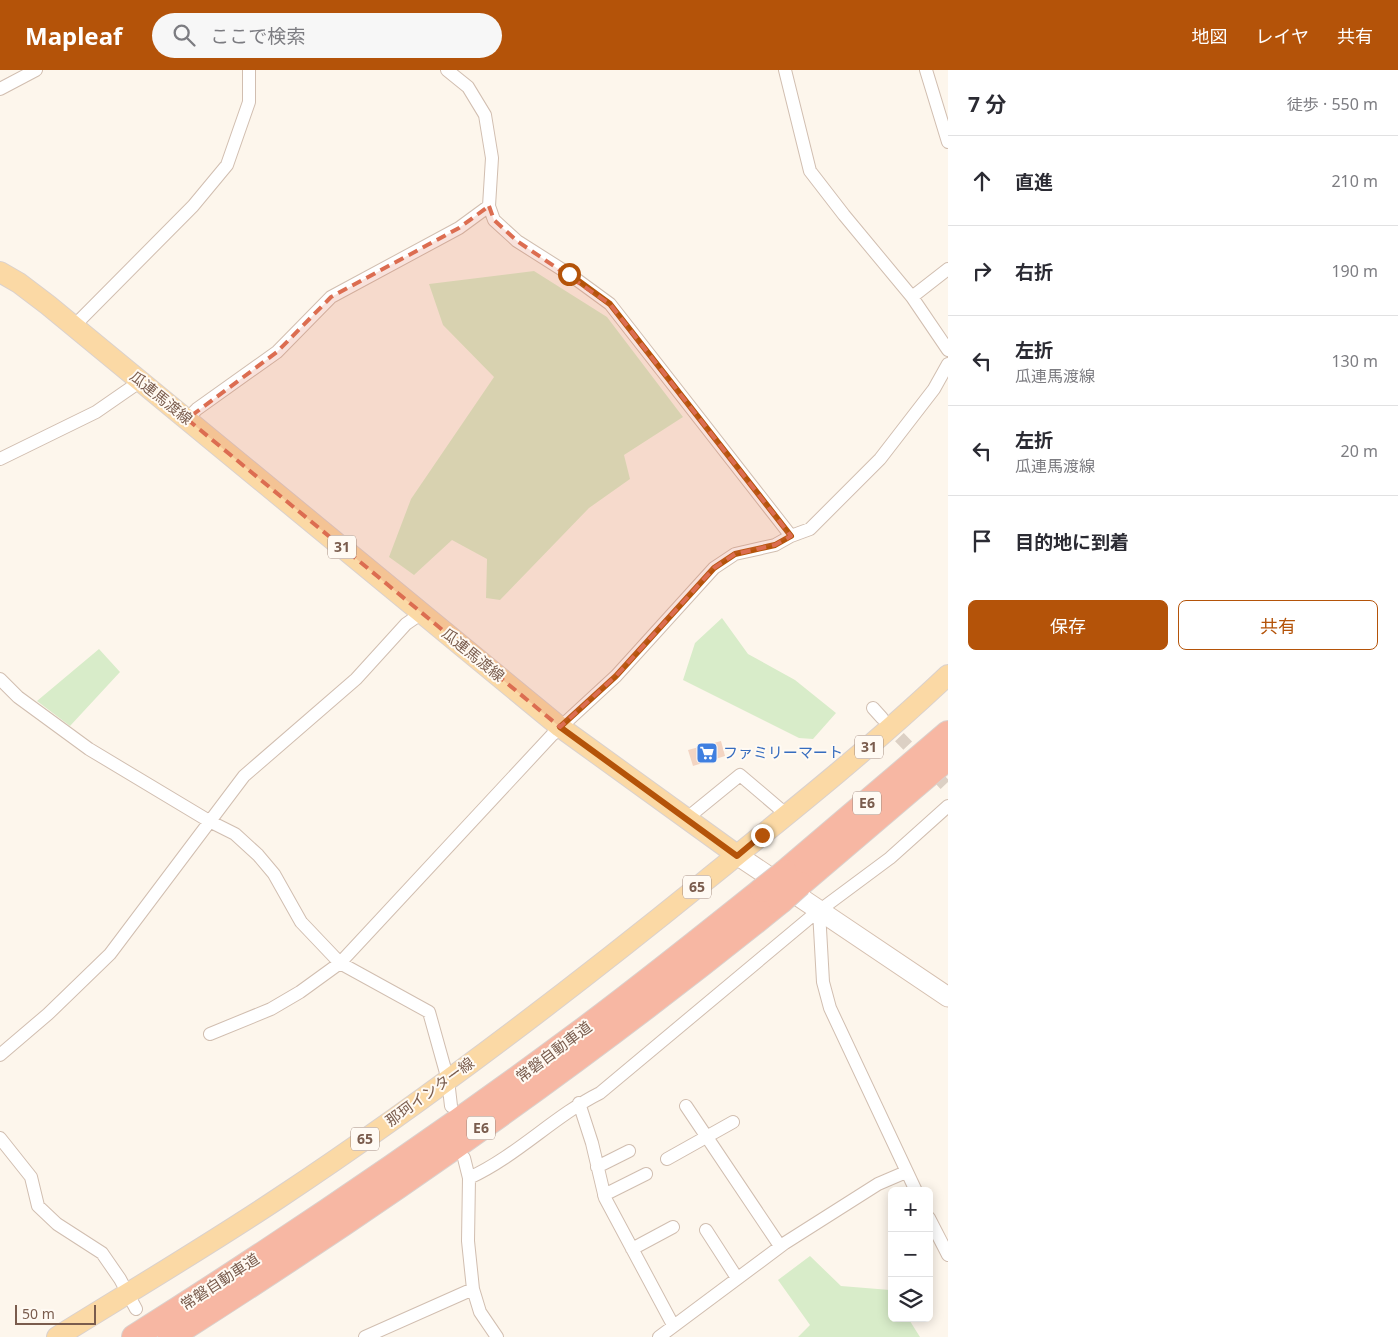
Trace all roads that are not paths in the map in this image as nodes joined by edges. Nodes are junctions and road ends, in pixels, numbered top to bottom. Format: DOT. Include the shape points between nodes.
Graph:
graph roads {
  1 [pos="36,70"];
  2 [pos="249,70"];
  3 [pos="448,70"];
  4 [pos="785,70"];
  5 [pos="926,70"];
  6 [pos="0,89"];
  7 [pos="948,142"];
  8 [pos="489,206"];
  9 [pos="948,269"];
  10 [pos="0,272"];
  11 [pos="912,297"];
  12 [pos="74,326"];
  13 [pos="948,350"];
  14 [pos="948,364"];
  15 [pos="142,383"];
  16 [pos="187,419"];
  17 [pos="0,458"];
  18 [pos="791,536"];
  19 [pos="422,613"];
  20 [pos="948,675"];
  21 [pos="0,679"];
  22 [pos="873,708"];
  23 [pos="882,718"];
  24 [pos="560,727"];
  25 [pos="948,733"];
  26 [pos="948,758"];
  27 [pos="948,806"];
  28 [pos="788,815"];
  29 [pos="686,819"];
  30 [pos="209,821"];
  31 [pos="737,856"];
  32 [pos="792,878"];
  33 [pos="771,896"];
  34 [pos="819,911"];
  35 [pos="340,963"];
  36 [pos="948,997"];
  37 [pos="210,1034"];
  38 [pos="0,1055"];
  39 [pos="448,1080"];
  40 [pos="579,1103"];
  41 [pos="451,1106"];
  42 [pos="686,1106"];
  43 [pos="732,1122"];
  44 [pos="707,1137"];
  45 [pos="0,1138"];
  46 [pos="630,1151"];
  47 [pos="464,1158"];
  48 [pos="667,1158"];
  49 [pos="597,1166"];
  50 [pos="906,1172"];
  51 [pos="646,1174"];
  52 [pos="470,1178"];
  53 [pos="914,1187"];
  54 [pos="604,1195"];
  55 [pos="933,1226"];
  56 [pos="672,1227"];
  57 [pos="706,1230"];
  58 [pos="780,1246"];
  59 [pos="632,1249"];
  60 [pos="948,1255"];
  61 [pos="737,1278"];
  62 [pos="473,1289"];
  63 [pos="132,1301"];
  64 [pos="188,1303"];
  65 [pos="673,1325"];
  66 [pos="57,1337"];
  67 [pos="130,1337"];
  68 [pos="134,1337"];
  69 [pos="170,1337"];
  70 [pos="365,1337"];
  71 [pos="497,1337"];
  72 [pos="659,1337"];
  1 -- 6 [label="street"];
  2 -- 12 [label="street" via="249,102 228,165 193,206"];
  3 -- 8 [label="street" via="468,87 485,115 492,158"];
  4 -- 11 [label="street" via="810,171"];
  5 -- 7 [label="street"];
  8 -- 16 [label="street" via="459,228 330,297 277,352"];
  8 -- 18 [label="street" via="494,220 517,241 610,304"];
  9 -- 11 [label="street"];
  10 -- 12 [label="main road, 瓜連馬渡線 / 31"];
  11 -- 13 [label="street"];
  12 -- 15 [label="main road, 瓜連馬渡線 / 31"];
  14 -- 18 [label="street" via="934,389 880,459 810,530"];
  15 -- 16 [label="main road, 瓜連馬渡線 / 31"];
  15 -- 17 [label="street" via="96,412"];
  16 -- 19 [label="main road, 瓜連馬渡線 / 31"];
  18 -- 24 [label="street" via="775,545 735,554 714,568 616,676"];
  19 -- 24 [label="main road, 瓜連馬渡線 / 31"];
  19 -- 30 [label="street" via="406,624 356,679 244,776"];
  20 -- 28 [label="main road, 31" via="846,768"];
  21 -- 30 [label="street" via="18,697 89,749"];
  22 -- 23 [label="street"];
  24 -- 29 [label="main road, 瓜連馬渡線 / 31"];
  24 -- 35 [label="street"];
  25 -- 32 [label="highway, 常磐自動車道 / E6"];
  26 -- 32 [label="highway, 常磐自動車道 / E6"];
  27 -- 34 [label="street" via="890,858"];
  28 -- 29 [label="street" via="740,775"];
  28 -- 31 [label="main road, 31"];
  29 -- 31 [label="main road, 瓜連馬渡線 / 31"];
  30 -- 35 [label="street" via="236,834 258,855 274,874 301,922"];
  30 -- 38 [label="street" via="110,954"];
  31 -- 34 [label="street"];
  31 -- 39 [label="main road, 那珂インター線 / 65" via="597,968"];
  32 -- 33 [label="highway, 常磐自動車道 / E6, bridge"];
  33 -- 64 [label="highway, 常磐自動車道 / E6" via="500,1092"];
  33 -- 69 [label="highway, 常磐自動車道 / E6" via="706,961 444,1155"];
  34 -- 36 [label="street"];
  34 -- 40 [label="street" via="600,1093"];
  34 -- 50 [label="street" via="823,982 830,1008"];
  35 -- 37 [label="street" via="271,1009"];
  35 -- 39 [label="street" via="429,1012"];
  39 -- 41 [label="street"];
  39 -- 63 [label="main road, 那珂インター線 / 65"];
  40 -- 49 [label="street"];
  40 -- 52 [label="street" via="491,1168"];
  42 -- 44 [label="street"];
  43 -- 44 [label="street"];
  44 -- 48 [label="street"];
  44 -- 58 [label="street"];
  45 -- 63 [label="street" via="31,1177 38,1206 57,1224 102,1253"];
  46 -- 49 [label="street"];
  47 -- 52 [label="street"];
  49 -- 54 [label="street"];
  50 -- 53 [label="street"];
  50 -- 58 [label="street" via="878,1184"];
  51 -- 54 [label="street"];
  52 -- 62 [label="street" via="468,1241"];
  54 -- 59 [label="street"];
  55 -- 60 [label="street"];
  56 -- 59 [label="street"];
  57 -- 61 [label="street"];
  58 -- 61 [label="street"];
  59 -- 65 [label="street"];
  61 -- 65 [label="street"];
  62 -- 70 [label="street"];
  62 -- 71 [label="street" via="480,1312"];
  63 -- 66 [label="main road, 那珂インター線 / 65"];
  64 -- 67 [label="highway"];
  64 -- 68 [label="highway, 常磐自動車道 / E6"];
  65 -- 72 [label="street"];
}
